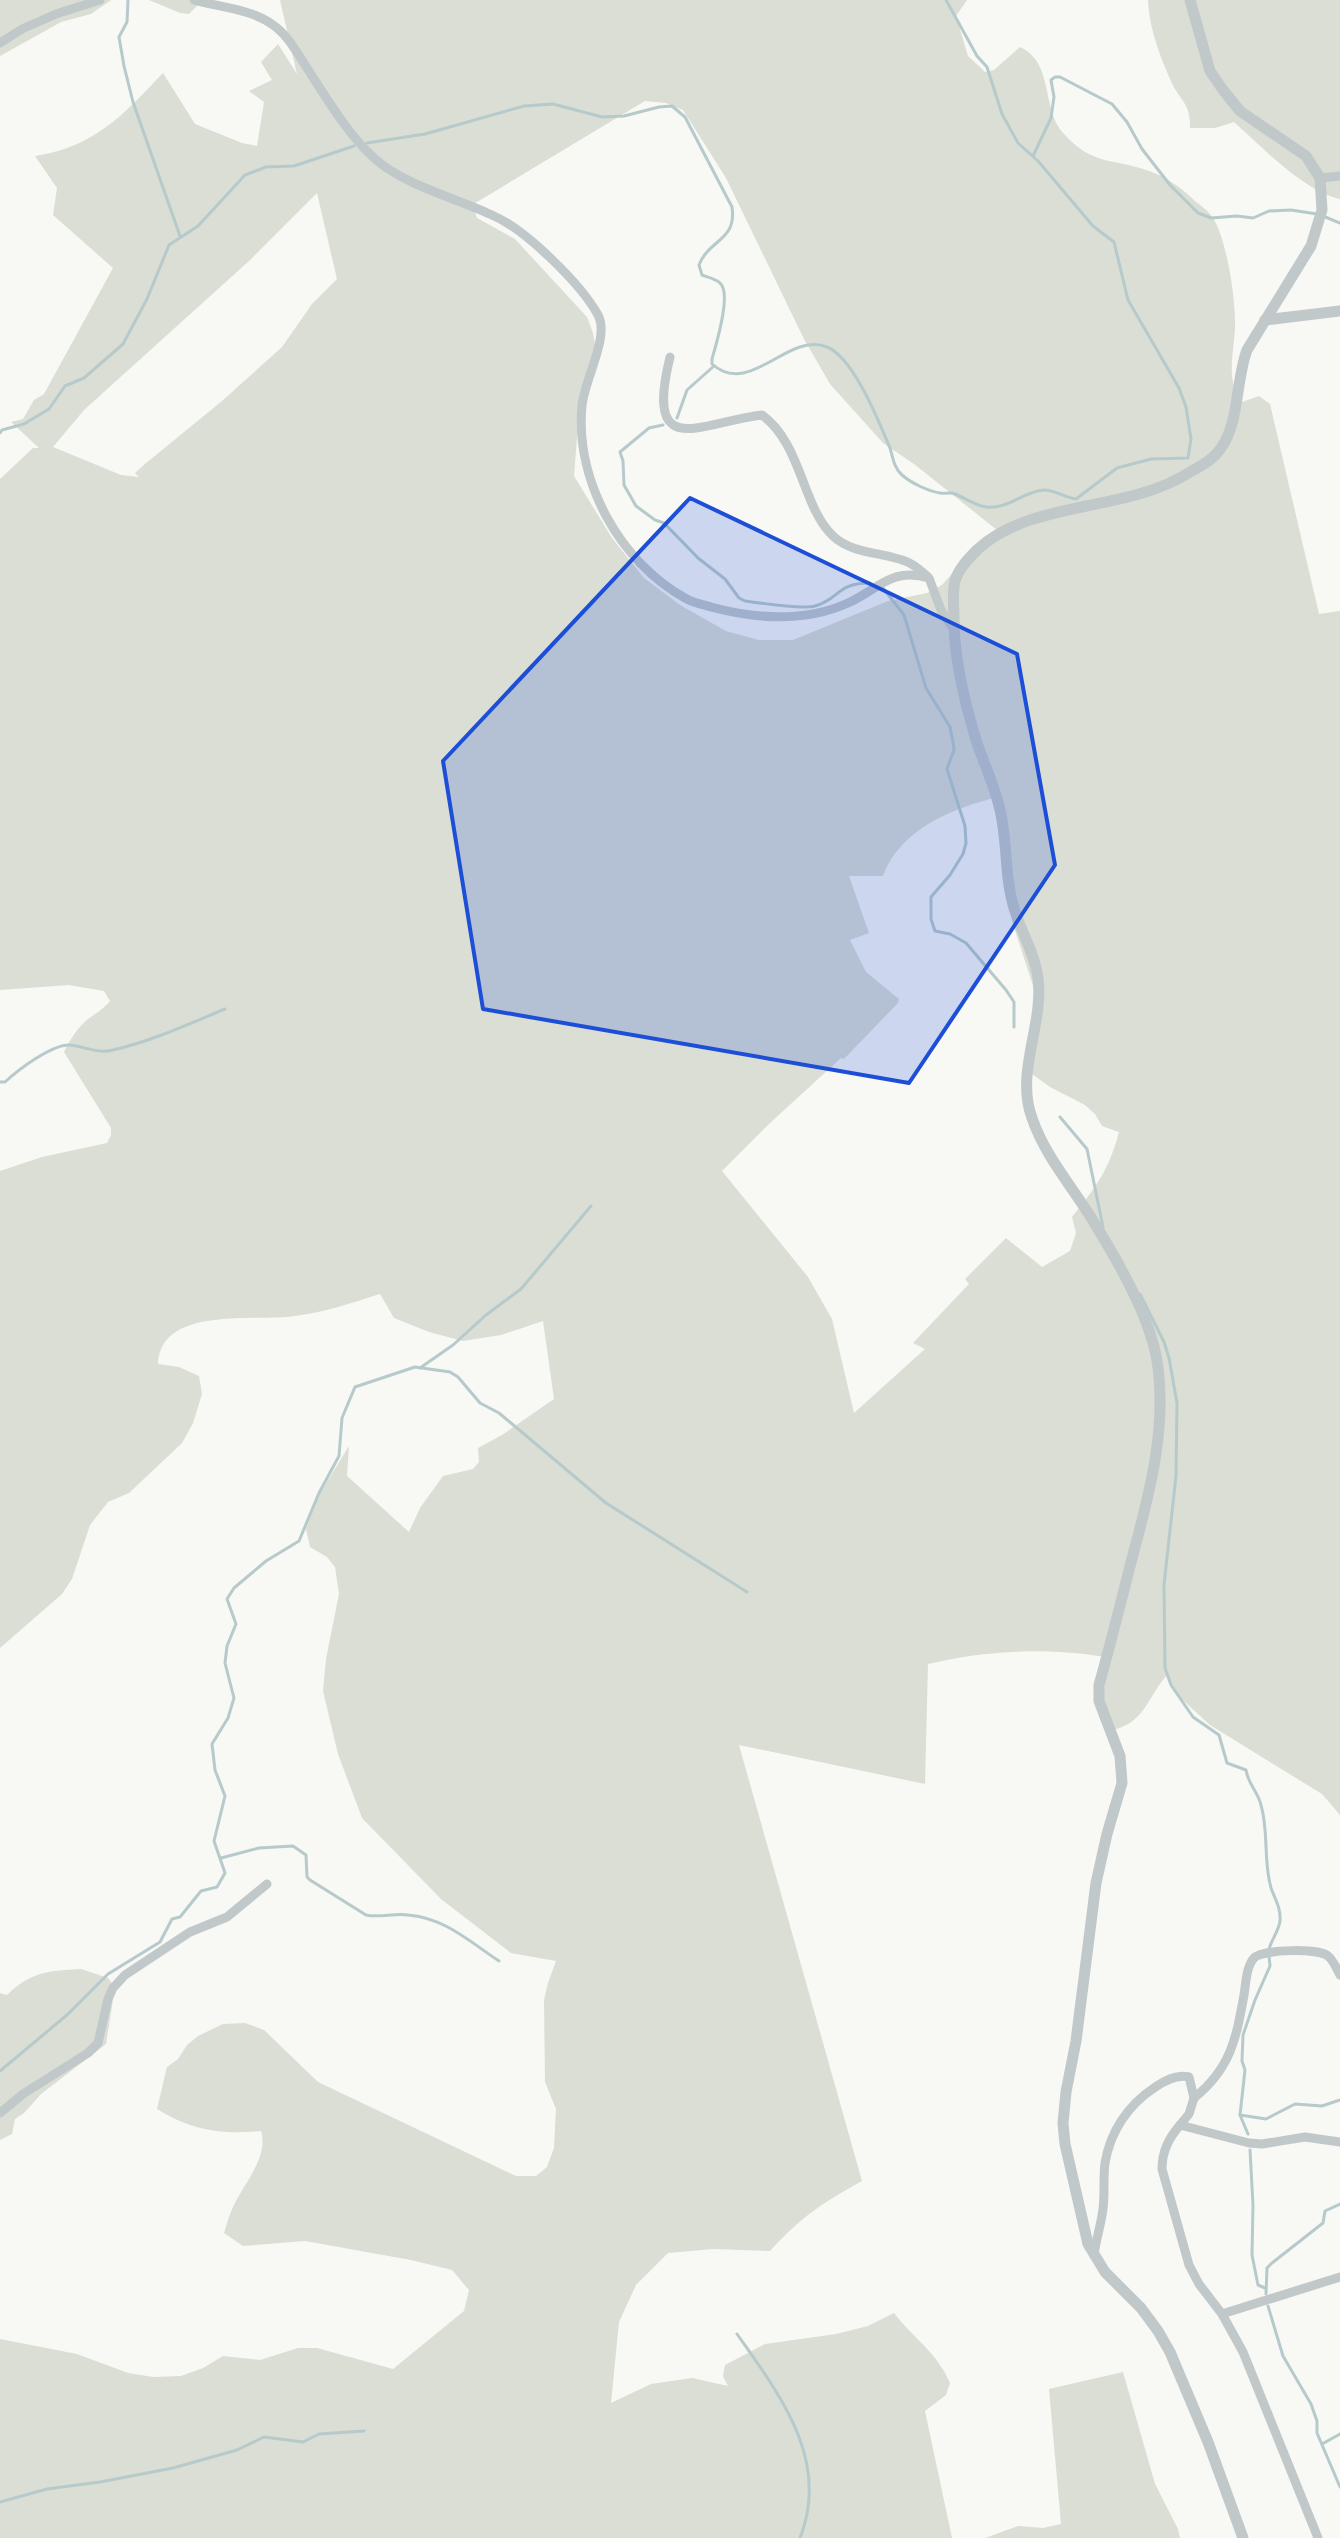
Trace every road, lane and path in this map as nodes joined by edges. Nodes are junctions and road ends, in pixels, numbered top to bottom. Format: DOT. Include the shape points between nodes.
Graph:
graph roads {
  1 [pos="100,0"];
  2 [pos="1190,0"];
  3 [pos="200,1"];
  4 [pos="0,43"];
  5 [pos="1340,176"];
  6 [pos="1320,178"];
  7 [pos="1340,311"];
  8 [pos="1265,320"];
  9 [pos="670,357"];
  10 [pos="929,578"];
  11 [pos="954,630"];
  12 [pos="267,1884"];
  13 [pos="1340,1975"];
  14 [pos="1194,2098"];
  15 [pos="0,2113"];
  16 [pos="1180,2125"];
  17 [pos="1340,2142"];
  18 [pos="1094,2255"];
  19 [pos="1340,2277"];
  20 [pos="1222,2314"];
  21 [pos="1243,2538"];
  22 [pos="1318,2538"];
  1 -- 4 [label="street" via="22,29"];
  2 -- 6 [label="street" via="1210,71 1240,111 1306,156"];
  3 -- 10 [label="street" via="265,19 276,26 342,120 376,159 433,192 512,225 555,262 592,307 599,317 602,335 588,375 582,407 583,447 592,483 619,538 652,576 687,600 744,615 774,618 798,616 848,603 900,575"];
  5 -- 6 [label="street"];
  6 -- 8 [label="street" via="1321,215 1311,246"];
  7 -- 8 [label="street"];
  8 -- 11 [label="street" via="1242,363 1231,427 1222,448 1206,463 1173,484 1133,497 1029,520 994,537 968,558 958,572 954,585"];
  9 -- 10 [label="street" via="663,401 667,418 677,428 713,426 762,415 773,423 784,441 800,469 820,520 833,536 846,545 904,560"];
  10 -- 11 [label="street" via="941,610"];
  11 -- 18 [label="street" via="969,713 1000,809 1014,910 1038,979 1037,1024 1027,1074 1026,1100 1051,1160 1091,1218 1135,1296 1153,1341 1159,1382 1158,1438 1152,1478 1099,1684 1102,1709 1120,1756 1122,1783 1099,1867 1063,2122 1082,2228"];
  12 -- 15 [label="street" via="227,1917 190,1932 125,1975 108,1999 98,2043"];
  13 -- 14 [label="street" via="1329,1956 1321,1952 1275,1952 1254,1958 1228,2058 1212,2084"];
  14 -- 16 [label="street" via="1189,2114"];
  14 -- 18 [label="street" via="1189,2077 1172,2078 1144,2094 1115,2130 1105,2164 1103,2209"];
  16 -- 17 [label="street" via="1249,2143 1304,2137"];
  16 -- 20 [label="street" via="1166,2146 1162,2169 1189,2265"];
  18 -- 21 [label="street" via="1105,2272 1141,2308 1170,2352"];
  19 -- 20 [label="street"];
  20 -- 22 [label="street" via="1243,2352"];
}
